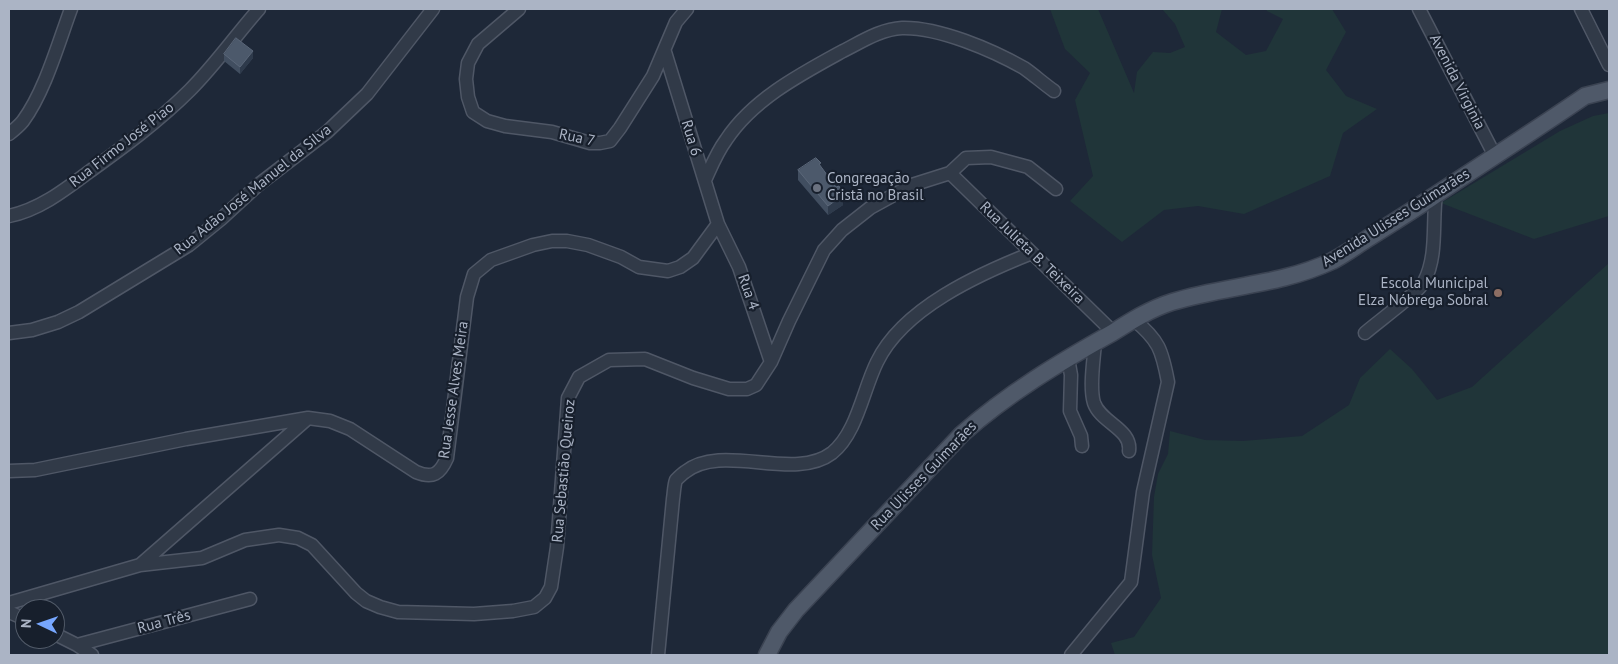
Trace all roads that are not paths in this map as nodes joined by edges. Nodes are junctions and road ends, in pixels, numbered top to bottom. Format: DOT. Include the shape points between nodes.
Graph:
graph roads {
  1 [pos="71,9"];
  2 [pos="260,9"];
  3 [pos="433,9"];
  4 [pos="518,9"];
  5 [pos="687,9"];
  6 [pos="1421,9"];
  7 [pos="1581,9"];
  8 [pos="664,52"];
  9 [pos="1609,65"];
  10 [pos="1609,90"];
  11 [pos="1054,91"];
  12 [pos="9,134"];
  13 [pos="1495,156"];
  14 [pos="950,173"];
  15 [pos="705,180"];
  16 [pos="1056,189"];
  17 [pos="1436,194"];
  18 [pos="9,216"];
  19 [pos="718,224"];
  20 [pos="1032,253"];
  21 [pos="1133,319"];
  22 [pos="1113,332"];
  23 [pos="9,333"];
  24 [pos="1365,333"];
  25 [pos="1095,342"];
  26 [pos="1068,358"];
  27 [pos="771,362"];
  28 [pos="308,418"];
  29 [pos="1082,446"];
  30 [pos="1129,451"];
  31 [pos="9,471"];
  32 [pos="140,566"];
  33 [pos="250,599"];
  34 [pos="9,603"];
  35 [pos="65,639"];
  36 [pos="77,645"];
  37 [pos="92,655"];
  38 [pos="658,655"];
  39 [pos="767,655"];
  40 [pos="1071,655"];
  1 -- 12 [label="street" via="31,108 22,123"];
  2 -- 18 [label="street, Rua Firmo José Piao" via="191,89 158,120 54,197"];
  3 -- 23 [label="street, Rua Adão José Manuel da Silva" via="360,100 327,132 258,185 190,245 79,312 58,322"];
  4 -- 8 [label="street, Rua 7" via="478,44 468,62 468,97 473,112 487,121 600,144 610,140 620,128 653,76"];
  5 -- 8 [label="street, Rua 7" via="676,22"];
  6 -- 13 [label="street, Avenida Virginia"];
  7 -- 9 [label="street"];
  8 -- 15 [label="street, Rua 6"];
  10 -- 13 [label="main road, Avenida Ulisses Guimarães" via="1585,96"];
  11 -- 15 [label="street" via="1024,69 954,37 916,28 878,33 773,93 725,140"];
  13 -- 17 [label="main road, Avenida Ulisses Guimarães"];
  14 -- 16 [label="street, Rua Sebastião Queiroz" via="966,158 991,157 1028,167"];
  14 -- 20 [label="street, Rua Julieta B. Teixeira"];
  14 -- 27 [label="street, Rua Sebastião Queiroz" via="912,185 870,208 842,230 824,250"];
  15 -- 19 [label="street, Rua 6"];
  17 -- 21 [label="main road, Avenida Ulisses Guimarães" via="1334,260 1306,272 1178,300"];
  17 -- 24 [label="street" via="1434,250 1424,284"];
  19 -- 27 [label="street, Rua 4" via="739,266"];
  19 -- 28 [label="street, Rua Jesse Alves Meira" via="692,258 668,271 639,267 588,245 566,241 534,245 491,260 474,274 467,297 447,458 443,468 434,475 416,472 350,429 330,421"];
  20 -- 22 [label="street, Rua Julieta B. Teixeira"];
  20 -- 38 [label="street" via="957,289 900,328 876,363 857,414 843,441 832,453 819,460 796,464 702,463 676,480"];
  21 -- 22 [label="main road, Avenida Ulisses Guimarães"];
  21 -- 40 [label="street" via="1157,341 1168,382 1143,492 1131,582"];
  22 -- 25 [label="main road, Rua Ulisses Guimarães"];
  25 -- 26 [label="main road, Rua Ulisses Guimarães"];
  25 -- 30 [label="street" via="1094,402 1102,416 1126,436"];
  26 -- 29 [label="street" via="1070,412"];
  26 -- 39 [label="main road, Rua Ulisses Guimarães" via="985,414 962,434 796,610"];
  27 -- 32 [label="street, Rua Sebastião Queiroz" via="756,385 747,389 729,389 645,359 609,360 579,377 568,398 551,587 545,598 534,607 474,614 398,612 380,607 356,593 312,545 298,538 279,535 245,540 202,558"];
  28 -- 31 [label="street" via="35,470"];
  28 -- 32 [label="street"];
  32 -- 34 [label="street, Rua Sebastião Queiroz"];
  33 -- 36 [label="street, Rua Três"];
  35 -- 36 [label="street"];
  36 -- 37 [label="street"];
}
